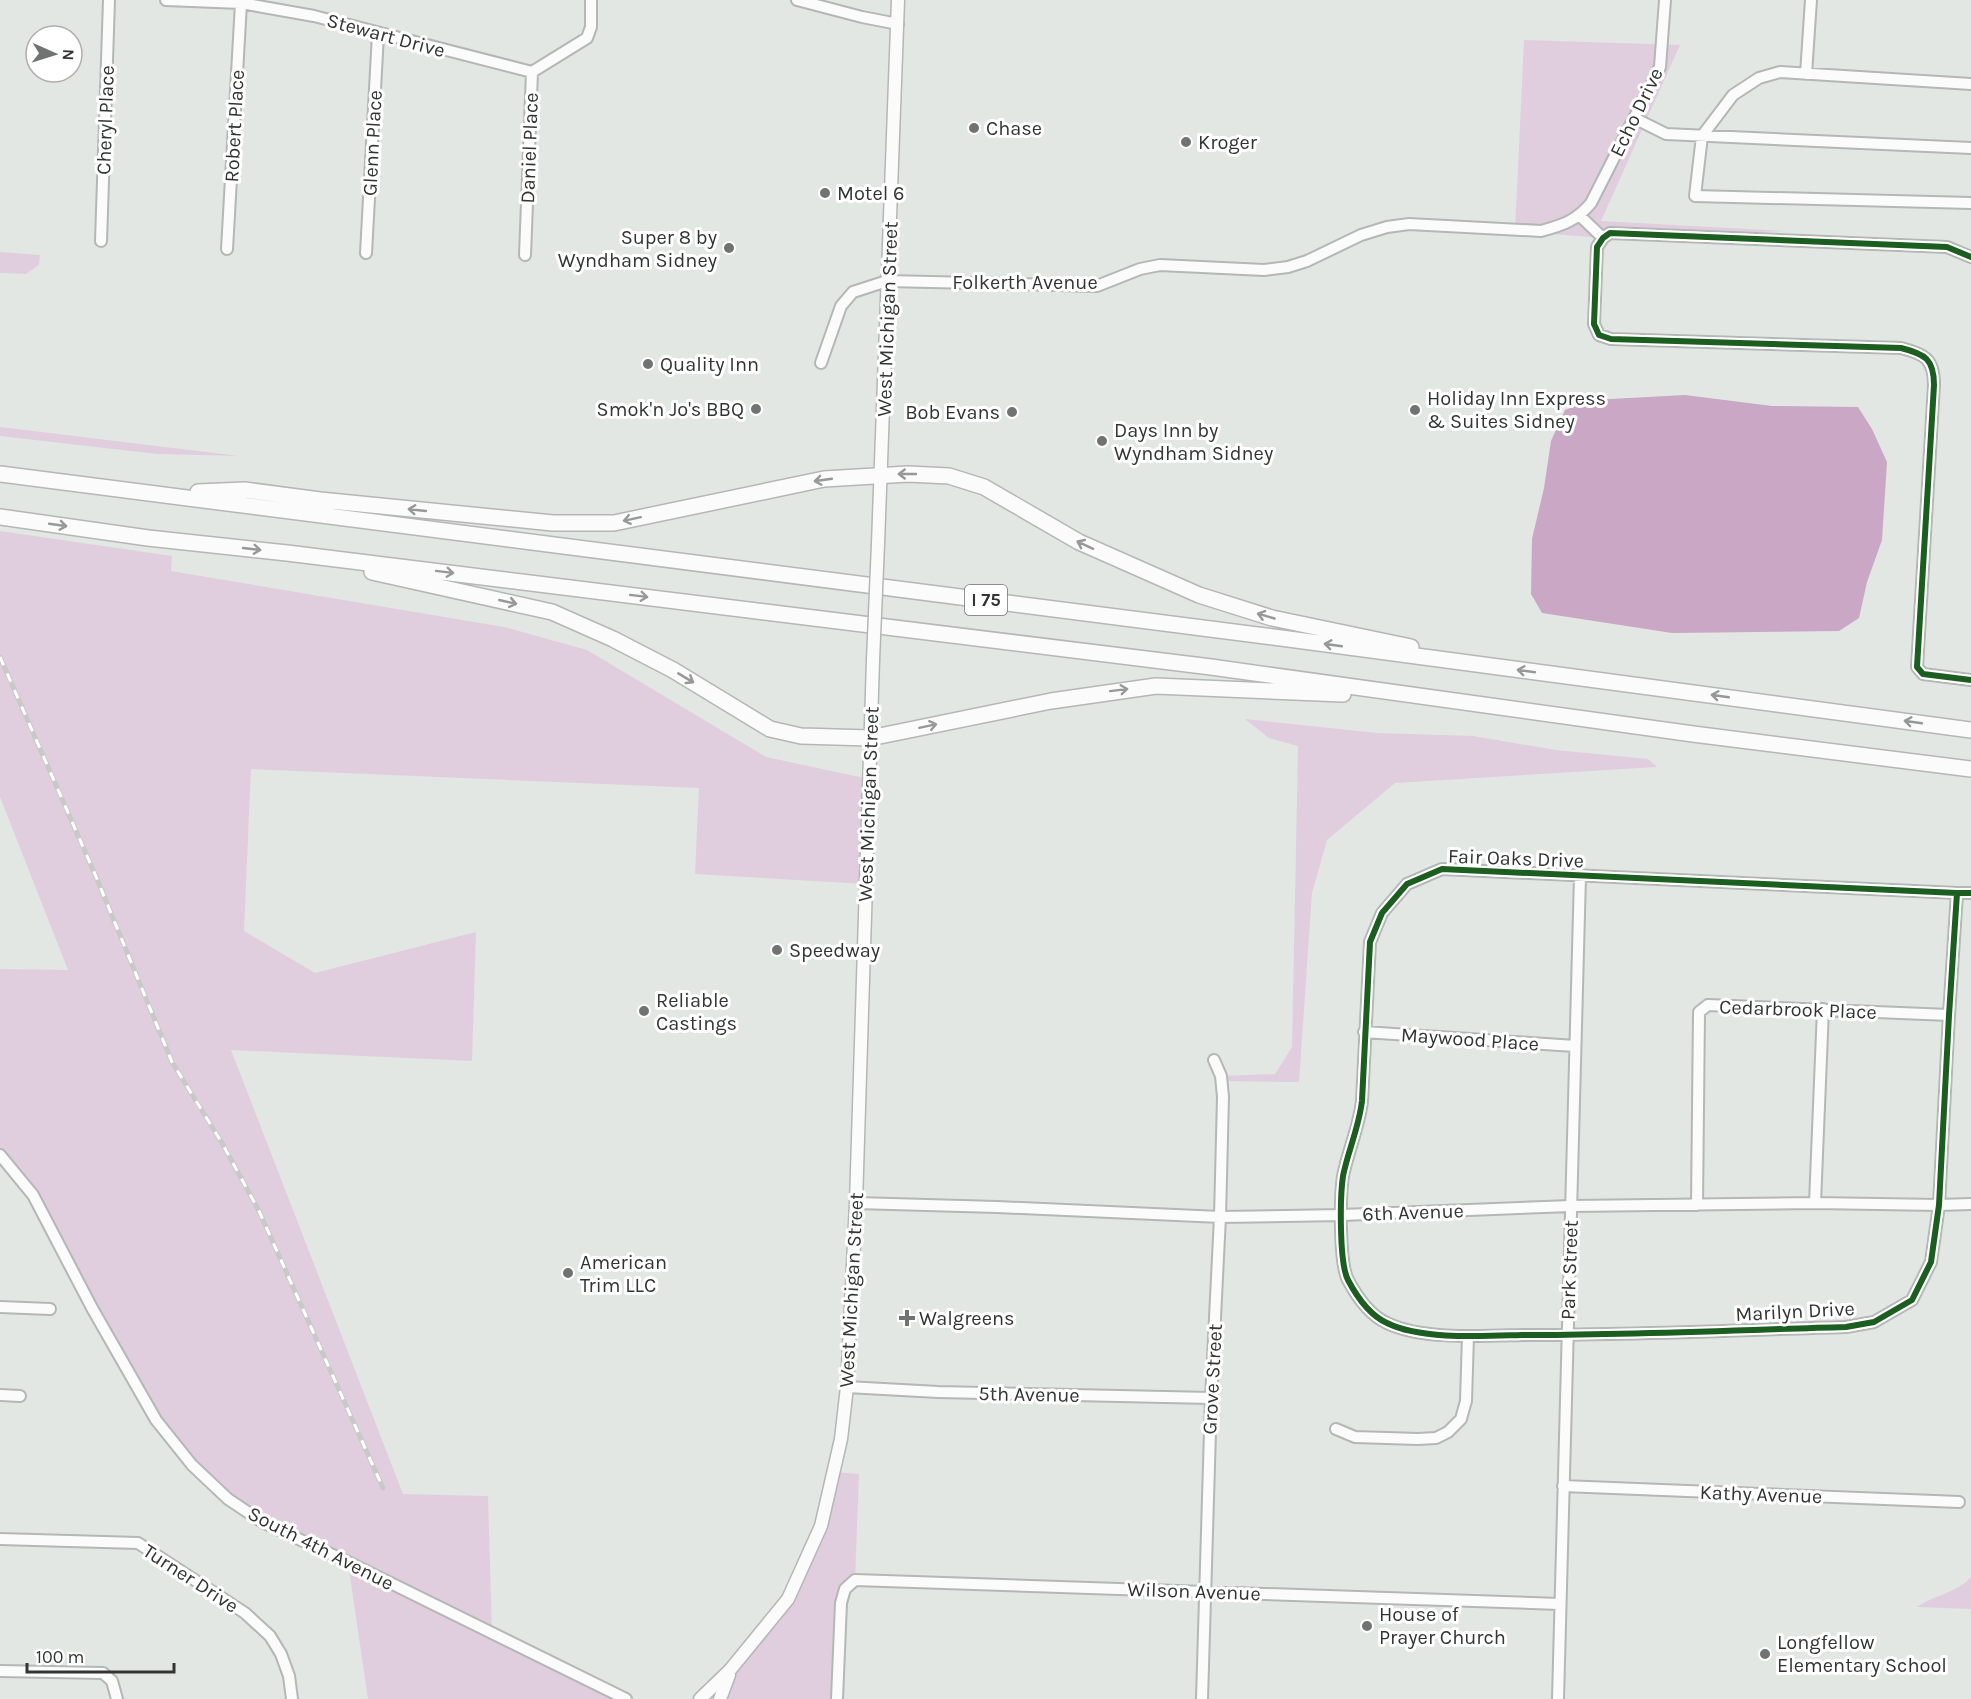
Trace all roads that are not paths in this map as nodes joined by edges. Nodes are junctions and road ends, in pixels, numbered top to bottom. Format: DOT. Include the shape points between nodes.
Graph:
graph roads {
  1 [pos="109,0"];
  2 [pos="166,0"];
  3 [pos="591,0"];
  4 [pos="797,0"];
  5 [pos="898,0"];
  6 [pos="1665,0"];
  7 [pos="1811,0"];
  8 [pos="241,3"];
  9 [pos="898,24"];
  10 [pos="378,33"];
  11 [pos="532,72"];
  12 [pos="1806,74"];
  13 [pos="1971,84"];
  14 [pos="1634,118"];
  15 [pos="1702,136"];
  16 [pos="1971,148"];
  17 [pos="1971,203"];
  18 [pos="1580,216"];
  19 [pos="1603,238"];
  20 [pos="101,241"];
  21 [pos="227,249"];
  22 [pos="366,254"];
  23 [pos="525,255"];
  24 [pos="1971,257"];
  25 [pos="887,281"];
  26 [pos="821,363"];
  27 [pos="0,474"];
  28 [pos="881,475"];
  29 [pos="157,494"];
  30 [pos="0,517"];
  31 [pos="287,553"];
  32 [pos="1487,666"];
  33 [pos="1971,680"];
  34 [pos="1432,697"];
  35 [pos="1971,730"];
  36 [pos="870,738"];
  37 [pos="1971,769"];
  38 [pos="1580,876"];
  39 [pos="1957,892"];
  40 [pos="1971,893"];
  41 [pos="1823,1009"];
  42 [pos="1948,1015"];
  43 [pos="1364,1032"];
  44 [pos="1575,1046"];
  45 [pos="1214,1060"];
  46 [pos="0,1155"];
  47 [pos="856,1203"];
  48 [pos="1815,1203"];
  49 [pos="1971,1204"];
  50 [pos="1697,1205"];
  51 [pos="1939,1205"];
  52 [pos="1571,1206"];
  53 [pos="1342,1215"];
  54 [pos="1220,1217"];
  55 [pos="0,1307"];
  56 [pos="50,1309"];
  57 [pos="1568,1335"];
  58 [pos="1468,1336"];
  59 [pos="847,1387"];
  60 [pos="0,1395"];
  61 [pos="20,1396"];
  62 [pos="1211,1398"];
  63 [pos="1336,1429"];
  64 [pos="1563,1486"];
  65 [pos="1959,1502"];
  66 [pos="0,1539"];
  67 [pos="1205,1591"];
  68 [pos="1560,1605"];
  69 [pos="730,1670"];
  70 [pos="0,1671"];
  71 [pos="117,1699"];
  72 [pos="292,1699"];
  73 [pos="626,1699"];
  74 [pos="700,1699"];
  75 [pos="720,1699"];
  76 [pos="837,1699"];
  77 [pos="1202,1699"];
  78 [pos="1558,1699"];
  1 -- 20 [label="street, Cheryl Place"];
  2 -- 8 [label="street, Stewart Drive"];
  3 -- 11 [label="street, Daniel Place" via="587,38"];
  4 -- 9 [label="street"];
  5 -- 9 [label="main road, West Michigan Street"];
  6 -- 14 [label="street, Echo Drive" via="1660,68"];
  7 -- 12 [label="street"];
  8 -- 10 [label="street, Stewart Drive"];
  8 -- 21 [label="street, Robert Place"];
  9 -- 25 [label="main road, West Michigan Street"];
  10 -- 11 [label="street, Stewart Drive"];
  10 -- 22 [label="street, Glenn Place"];
  11 -- 23 [label="street, Daniel Place"];
  12 -- 13 [label="street"];
  12 -- 15 [label="street" via="1780,72 1760,78 1733,95"];
  14 -- 15 [label="street" via="1666,134"];
  14 -- 18 [label="street, Echo Drive"];
  15 -- 16 [label="street"];
  15 -- 17 [label="street" via="1695,196"];
  18 -- 19 [label="street"];
  18 -- 25 [label="street, Folkerth Avenue" via="1541,231 1387,227 1288,267 1264,270 1160,265 1097,286"];
  19 -- 24 [label="street" via="1620,233 1947,247"];
  19 -- 33 [label="street" via="1597,247 1594,324 1599,335 1611,339 1901,348 1929,359 1934,385 1917,667 1923,674"];
  25 -- 26 [label="street, Folkerth Avenue" via="854,292 841,306"];
  25 -- 28 [label="main road, West Michigan Street"];
  27 -- 29 [label="highway, I 75"];
  28 -- 29 [label="highway, one-way" via="824,479 614,523 553,523 245,490"];
  32 -- 28 [label="highway, one-way" via="1371,637 1272,618 1199,595 1079,542 984,488 949,476"];
  28 -- 36 [label="main road, West Michigan Street, bridge"];
  32 -- 29 [label="highway, I 75, one-way"];
  30 -- 31 [label="highway, I 75, one-way"];
  31 -- 34 [label="highway, I 75, one-way" via="1211,666"];
  31 -- 36 [label="highway, one-way" via="552,612 673,670 770,729 801,736"];
  35 -- 32 [label="highway, I 75, one-way"];
  36 -- 34 [label="highway, one-way" via="1051,701 1156,686"];
  34 -- 37 [label="highway, I 75"];
  36 -- 47 [label="main road, West Michigan Street"];
  38 -- 39 [label="street, Fair Oaks Drive"];
  38 -- 43 [label="street, Fair Oaks Drive" via="1442,869 1407,884 1382,913 1370,942"];
  38 -- 44 [label="street, Park Street"];
  39 -- 40 [label="street, Fair Oaks Drive"];
  39 -- 42 [label="street, Marilyn Drive"];
  41 -- 42 [label="street, Cedarbrook Place"];
  41 -- 48 [label="street"];
  41 -- 50 [label="street, Cedarbrook Place" via="1708,1005 1699,1012"];
  42 -- 51 [label="street, Marilyn Drive"];
  43 -- 44 [label="street, Maywood Place"];
  43 -- 53 [label="street, Fair Oaks Drive" via="1362,1101 1343,1177"];
  44 -- 52 [label="street, Park Street"];
  45 -- 54 [label="street, Grove Street" via="1221,1076 1223,1097"];
  46 -- 73 [label="street, South 4th Avenue" via="33,1195 156,1420 192,1465 228,1499 264,1523"];
  47 -- 54 [label="street, 6th Avenue"];
  47 -- 59 [label="main road, West Michigan Street"];
  48 -- 50 [label="street, 6th Avenue"];
  48 -- 51 [label="street, 6th Avenue"];
  49 -- 51 [label="street, 6th Avenue"];
  50 -- 52 [label="street, 6th Avenue"];
  51 -- 57 [label="street, Marilyn Drive" via="1931,1262 1921,1285 1912,1300 1874,1322 1846,1327"];
  52 -- 53 [label="street, 6th Avenue"];
  52 -- 57 [label="street, Park Street"];
  53 -- 54 [label="street, 6th Avenue"];
  53 -- 58 [label="street, Marilyn Drive" via="1341,1252 1347,1278 1370,1312 1411,1331"];
  54 -- 62 [label="street, Grove Street"];
  55 -- 56 [label="street"];
  57 -- 58 [label="street, Marilyn Drive"];
  57 -- 64 [label="street, Park Street"];
  58 -- 63 [label="street" via="1466,1401 1461,1419 1448,1432 1436,1438 1418,1439 1355,1437"];
  59 -- 62 [label="street, 5th Avenue"];
  59 -- 69 [label="main road, West Michigan Street" via="821,1526 788,1599"];
  60 -- 61 [label="street"];
  62 -- 67 [label="street, Grove Street"];
  64 -- 65 [label="street, Kathy Avenue"];
  64 -- 68 [label="street, Park Street"];
  66 -- 72 [label="street, Turner Drive" via="138,1543 245,1613 270,1636 289,1676"];
  67 -- 68 [label="street, Wilson Avenue"];
  67 -- 76 [label="street, Wilson Avenue" via="855,1580 845,1589 841,1603"];
  67 -- 77 [label="street, Grove Street"];
  68 -- 78 [label="street, Park Street"];
  69 -- 74 [label="main road"];
  69 -- 75 [label="main road"];
  70 -- 71 [label="street" via="103,1673 112,1680"];
}
